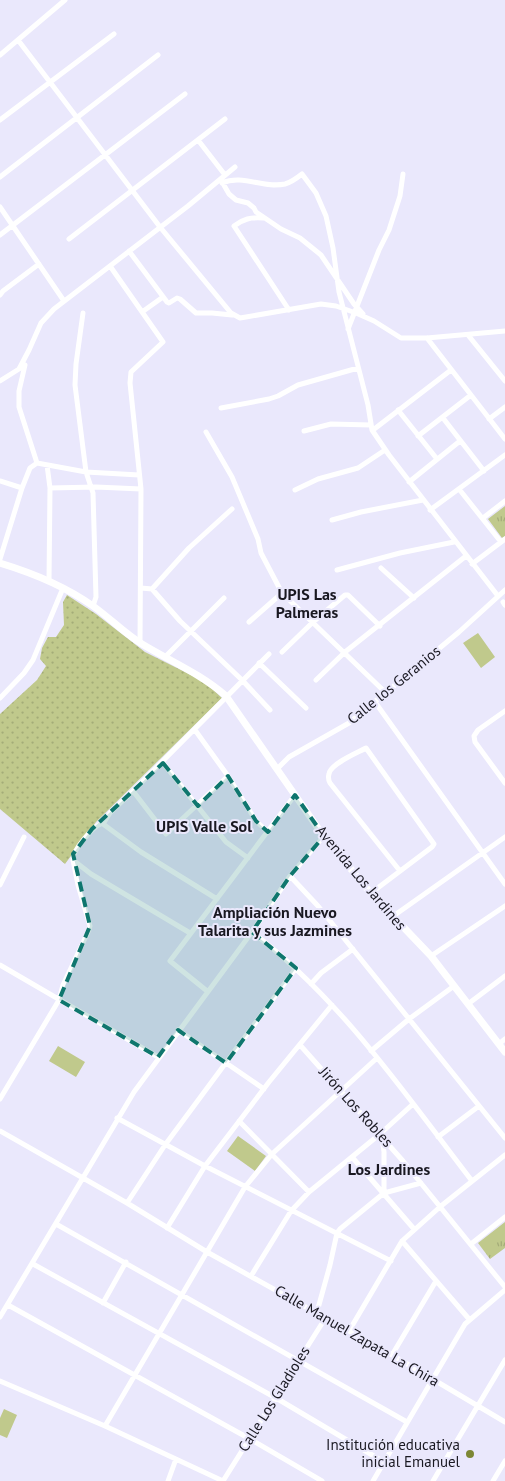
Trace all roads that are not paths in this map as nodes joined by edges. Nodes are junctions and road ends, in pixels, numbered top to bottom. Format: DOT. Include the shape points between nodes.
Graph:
graph roads {
  1 [pos="66,0"];
  2 [pos="114,34"];
  3 [pos="18,40"];
  4 [pos="0,55"];
  5 [pos="158,55"];
  6 [pos="50,82"];
  7 [pos="185,94"];
  8 [pos="77,117"];
  9 [pos="224,119"];
  10 [pos="0,120"];
  11 [pos="198,140"];
  12 [pos="105,155"];
  13 [pos="236,167"];
  14 [pos="403,174"];
  15 [pos="0,178"];
  16 [pos="222,179"];
  17 [pos="132,191"];
  18 [pos="0,207"];
  19 [pos="265,218"];
  20 [pos="13,224"];
  21 [pos="160,227"];
  22 [pos="0,235"];
  23 [pos="69,239"];
  24 [pos="128,251"];
  25 [pos="39,264"];
  26 [pos="110,266"];
  27 [pos="336,278"];
  28 [pos="0,295"];
  29 [pos="163,297"];
  30 [pos="64,301"];
  31 [pos="343,308"];
  32 [pos="289,310"];
  33 [pos="357,311"];
  34 [pos="142,312"];
  35 [pos="83,313"];
  36 [pos="235,316"];
  37 [pos="348,329"];
  38 [pos="505,331"];
  39 [pos="468,335"];
  40 [pos="427,338"];
  41 [pos="30,350"];
  42 [pos="358,368"];
  43 [pos="451,370"];
  44 [pos="505,370"];
  45 [pos="500,374"];
  46 [pos="0,381"];
  47 [pos="505,381"];
  48 [pos="472,395"];
  49 [pos="505,407"];
  50 [pos="221,408"];
  51 [pos="398,410"];
  52 [pos="443,418"];
  53 [pos="490,418"];
  54 [pos="372,428"];
  55 [pos="206,432"];
  56 [pos="304,432"];
  57 [pos="418,436"];
  58 [pos="505,439"];
  59 [pos="460,441"];
  60 [pos="385,450"];
  61 [pos="505,455"];
  62 [pos="437,459"];
  63 [pos="37,463"];
  64 [pos="48,465"];
  65 [pos="484,471"];
  66 [pos="86,472"];
  67 [pos="139,475"];
  68 [pos="0,481"];
  69 [pos="409,482"];
  70 [pos="22,488"];
  71 [pos="50,488"];
  72 [pos="91,488"];
  73 [pos="459,489"];
  74 [pos="141,490"];
  75 [pos="295,490"];
  76 [pos="423,500"];
  77 [pos="505,501"];
  78 [pos="232,509"];
  79 [pos="430,510"];
  80 [pos="483,518"];
  81 [pos="332,520"];
  82 [pos="503,541"];
  83 [pos="454,542"];
  84 [pos="466,556"];
  85 [pos="0,559"];
  86 [pos="0,563"];
  87 [pos="472,564"];
  88 [pos="381,568"];
  89 [pos="337,570"];
  90 [pos="49,581"];
  91 [pos="63,588"];
  92 [pos="141,588"];
  93 [pos="152,589"];
  94 [pos="505,590"];
  95 [pos="282,594"];
  96 [pos="498,596"];
  97 [pos="224,598"];
  98 [pos="414,598"];
  99 [pos="93,606"];
  100 [pos="248,622"];
  101 [pos="313,622"];
  102 [pos="380,626"];
  103 [pos="191,631"];
  104 [pos="140,643"];
  105 [pos="282,652"];
  106 [pos="346,652"];
  107 [pos="269,654"];
  108 [pos="165,657"];
  109 [pos="259,663"];
  110 [pos="242,680"];
  111 [pos="316,680"];
  112 [pos="386,693"];
  113 [pos="226,696"];
  114 [pos="0,698"];
  115 [pos="375,702"];
  116 [pos="306,708"];
  117 [pos="270,710"];
  118 [pos="505,711"];
  119 [pos="195,730"];
  120 [pos="163,763"];
  121 [pos="277,769"];
  122 [pos="228,776"];
  123 [pos="505,783"];
  124 [pos="133,791"];
  125 [pos="295,796"];
  126 [pos="198,806"];
  127 [pos="104,823"];
  128 [pos="268,832"];
  129 [pos="324,836"];
  130 [pos="24,837"];
  131 [pos="505,837"];
  132 [pos="483,853"];
  133 [pos="248,858"];
  134 [pos="73,860"];
  135 [pos="400,871"];
  136 [pos="290,876"];
  137 [pos="505,884"];
  138 [pos="0,885"];
  139 [pos="371,893"];
  140 [pos="217,899"];
  141 [pos="505,906"];
  142 [pos="392,917"];
  143 [pos="252,932"];
  144 [pos="190,933"];
  145 [pos="353,949"];
  146 [pos="431,956"];
  147 [pos="0,964"];
  148 [pos="296,968"];
  149 [pos="505,976"];
  150 [pos="311,984"];
  151 [pos="454,986"];
  152 [pos="207,992"];
  153 [pos="59,1000"];
  154 [pos="468,1004"];
  155 [pos="332,1005"];
  156 [pos="409,1019"];
  157 [pos="178,1030"];
  158 [pos="502,1042"];
  159 [pos="300,1045"];
  160 [pos="371,1051"];
  161 [pos="505,1052"];
  162 [pos="158,1057"];
  163 [pos="377,1058"];
  164 [pos="226,1063"];
  165 [pos="264,1089"];
  166 [pos="341,1091"];
  167 [pos="0,1098"];
  168 [pos="413,1104"];
  169 [pos="479,1106"];
  170 [pos="117,1118"];
  171 [pos="239,1121"];
  172 [pos="0,1131"];
  173 [pos="381,1135"];
  174 [pos="438,1137"];
  175 [pos="505,1138"];
  176 [pos="165,1145"];
  177 [pos="272,1154"];
  178 [pos="505,1155"];
  179 [pos="352,1156"];
  180 [pos="205,1166"];
  181 [pos="82,1179"];
  182 [pos="472,1181"];
  183 [pos="421,1183"];
  184 [pos="245,1188"];
  185 [pos="309,1192"];
  186 [pos="384,1193"];
  187 [pos="127,1204"];
  188 [pos="441,1206"];
  189 [pos="291,1211"];
  190 [pos="505,1217"];
  191 [pos="56,1224"];
  192 [pos="167,1228"];
  193 [pos="414,1229"];
  194 [pos="337,1233"];
  195 [pos="402,1241"];
  196 [pos="471,1244"];
  197 [pos="208,1252"];
  198 [pos="391,1260"];
  199 [pos="126,1262"];
  200 [pos="32,1264"];
  201 [pos="251,1276"];
  202 [pos="436,1281"];
  203 [pos="505,1288"];
  204 [pos="182,1295"];
  205 [pos="103,1302"];
  206 [pos="8,1305"];
  207 [pos="317,1312"];
  208 [pos="0,1317"];
  209 [pos="326,1317"];
  210 [pos="469,1320"];
  211 [pos="349,1331"];
  212 [pos="160,1333"];
  213 [pos="392,1355"];
  214 [pos="299,1360"];
  215 [pos="505,1360"];
  216 [pos="135,1375"];
  217 [pos="432,1379"];
  218 [pos="0,1381"];
  219 [pos="276,1398"];
  220 [pos="477,1405"];
  221 [pos="407,1422"];
  222 [pos="505,1422"];
  223 [pos="105,1426"];
  224 [pos="250,1439"];
  225 [pos="176,1459"];
  226 [pos="505,1461"];
  227 [pos="384,1462"];
  228 [pos="374,1479"];
  229 [pos="168,1481"];
  230 [pos="223,1481"];
  231 [pos="322,1481"];
  232 [pos="382,1481"];
  233 [pos="433,1481"];
  234 [pos="493,1481"];
  1 -- 3 [label="street"];
  2 -- 6 [label="street"];
  3 -- 4 [label="street"];
  3 -- 6 [label="street"];
  5 -- 8 [label="street"];
  6 -- 8 [label="street"];
  6 -- 10 [label="street"];
  7 -- 12 [label="street"];
  8 -- 12 [label="street"];
  8 -- 15 [label="street"];
  9 -- 11 [label="street"];
  11 -- 16 [label="street"];
  11 -- 17 [label="street"];
  12 -- 17 [label="street"];
  12 -- 20 [label="street"];
  13 -- 16 [label="street"];
  14 -- 33 [label="street" via="392,224"];
  16 -- 19 [label="street" via="229,194 248,203"];
  16 -- 21 [label="street"];
  16 -- 27 [label="street" via="285,184 302,174 316,193 326,216"];
  17 -- 21 [label="street"];
  17 -- 23 [label="street"];
  18 -- 20 [label="street"];
  19 -- 27 [label="street" via="310,245 327,262"];
  19 -- 32 [label="street" via="250,218 234,226"];
  20 -- 22 [label="street"];
  20 -- 25 [label="street"];
  21 -- 24 [label="street"];
  21 -- 36 [label="street"];
  24 -- 26 [label="street"];
  24 -- 29 [label="street"];
  25 -- 28 [label="street"];
  25 -- 30 [label="street"];
  26 -- 30 [label="street"];
  26 -- 34 [label="street"];
  27 -- 31 [label="street"];
  27 -- 33 [label="street"];
  29 -- 34 [label="street"];
  29 -- 36 [label="street" via="169,303 180,299 196,313"];
  30 -- 41 [label="street" via="41,322"];
  31 -- 32 [label="street" via="321,304"];
  31 -- 33 [label="street"];
  31 -- 37 [label="street"];
  32 -- 36 [label="street"];
  33 -- 37 [label="street"];
  33 -- 40 [label="street" via="401,338"];
  34 -- 67 [label="street" via="163,342 131,372 130,399"];
  35 -- 66 [label="street" via="75,379"];
  37 -- 42 [label="street"];
  38 -- 39 [label="street"];
  39 -- 40 [label="street"];
  39 -- 45 [label="street"];
  40 -- 43 [label="street"];
  41 -- 46 [label="street" via="19,369"];
  41 -- 63 [label="street" via="18,401"];
  42 -- 50 [label="street" via="298,385 269,399"];
  42 -- 54 [label="street"];
  43 -- 48 [label="street"];
  43 -- 51 [label="street"];
  44 -- 45 [label="street"];
  45 -- 47 [label="street"];
  48 -- 52 [label="street"];
  48 -- 53 [label="street"];
  49 -- 53 [label="street"];
  51 -- 54 [label="street"];
  51 -- 57 [label="street"];
  52 -- 57 [label="street"];
  52 -- 59 [label="street"];
  53 -- 58 [label="street"];
  54 -- 56 [label="street" via="331,424"];
  54 -- 60 [label="street"];
  55 -- 95 [label="street" via="232,477 261,553"];
  57 -- 62 [label="street"];
  59 -- 62 [label="street"];
  59 -- 65 [label="street"];
  60 -- 69 [label="street"];
  60 -- 75 [label="street" via="358,468 318,478"];
  61 -- 65 [label="street"];
  62 -- 69 [label="street"];
  63 -- 64 [label="street"];
  63 -- 70 [label="street" via="30,468"];
  64 -- 66 [label="street"];
  64 -- 71 [label="street"];
  65 -- 73 [label="street"];
  66 -- 67 [label="street"];
  66 -- 72 [label="street"];
  67 -- 74 [label="street"];
  68 -- 70 [label="street"];
  69 -- 76 [label="street"];
  70 -- 85 [label="street"];
  71 -- 72 [label="street"];
  71 -- 90 [label="street"];
  72 -- 74 [label="street"];
  72 -- 99 [label="street" via="96,597"];
  73 -- 79 [label="street"];
  73 -- 80 [label="street"];
  74 -- 92 [label="street"];
  76 -- 79 [label="street"];
  76 -- 81 [label="street"];
  77 -- 80 [label="street"];
  78 -- 93 [label="street" via="181,556"];
  79 -- 83 [label="street"];
  80 -- 82 [label="street"];
  82 -- 87 [label="street"];
  83 -- 84 [label="street"];
  83 -- 89 [label="street"];
  84 -- 87 [label="street"];
  84 -- 98 [label="street"];
  86 -- 90 [label="street, Avenida Los Jardines"];
  87 -- 96 [label="street"];
  88 -- 98 [label="street"];
  90 -- 91 [label="street, Avenida Los Jardines"];
  91 -- 99 [label="street, Avenida Los Jardines"];
  91 -- 114 [label="street" via="33,660"];
  92 -- 93 [label="street"];
  92 -- 104 [label="street"];
  93 -- 103 [label="street"];
  94 -- 96 [label="street, Calle los Geranios"];
  95 -- 100 [label="street"];
  95 -- 101 [label="street"];
  96 -- 112 [label="street, Calle los Geranios"];
  97 -- 103 [label="street"];
  98 -- 102 [label="street"];
  99 -- 104 [label="street, Avenida Los Jardines"];
  101 -- 102 [label="street" via="348,595"];
  101 -- 105 [label="street"];
  101 -- 106 [label="street"];
  102 -- 106 [label="street"];
  103 -- 108 [label="street"];
  103 -- 110 [label="street"];
  104 -- 108 [label="street, Avenida Los Jardines"];
  106 -- 111 [label="street"];
  106 -- 112 [label="street"];
  107 -- 109 [label="street"];
  108 -- 113 [label="street, Avenida Los Jardines" via="206,680"];
  109 -- 110 [label="street"];
  109 -- 116 [label="street"];
  110 -- 113 [label="street"];
  110 -- 117 [label="street"];
  112 -- 115 [label="street, Calle los Geranios"];
  113 -- 119 [label="street"];
  113 -- 121 [label="street, Avenida Los Jardines"];
  115 -- 121 [label="street, Calle los Geranios" via="349,722 290,757"];
  115 -- 132 [label="street"];
  118 -- 123 [label="street" via="474,736"];
  119 -- 120 [label="street"];
  119 -- 122 [label="street"];
  120 -- 124 [label="street"];
  120 -- 126 [label="street"];
  121 -- 125 [label="street, Avenida Los Jardines"];
  122 -- 126 [label="street"];
  122 -- 128 [label="street" via="256,821"];
  124 -- 126 [label="street" via="166,834"];
  124 -- 127 [label="street"];
  125 -- 128 [label="street"];
  125 -- 129 [label="street, Avenida Los Jardines"];
  126 -- 133 [label="street" via="226,842"];
  127 -- 134 [label="street" via="92,830 73,854"];
  127 -- 140 [label="street" via="141,852"];
  128 -- 133 [label="street"];
  129 -- 136 [label="street"];
  129 -- 139 [label="street, Avenida Los Jardines"];
  130 -- 138 [label="street"];
  131 -- 132 [label="street"];
  132 -- 137 [label="street"];
  132 -- 142 [label="street"];
  133 -- 140 [label="street"];
  134 -- 144 [label="street" via="90,874"];
  134 -- 153 [label="street" via="90,926"];
  135 -- 135 [label="street" via="434,844 366,748 330,770 330,783"];
  135 -- 139 [label="street"];
  136 -- 143 [label="street"];
  136 -- 145 [label="street"];
  139 -- 142 [label="street, Avenida Los Jardines"];
  140 -- 144 [label="street"];
  141 -- 146 [label="street"];
  142 -- 146 [label="street, Avenida Los Jardines"];
  143 -- 148 [label="street"];
  143 -- 152 [label="street"];
  144 -- 152 [label="street" via="170,961"];
  145 -- 150 [label="street"];
  145 -- 156 [label="street"];
  146 -- 151 [label="street, Avenida Los Jardines"];
  147 -- 153 [label="street"];
  148 -- 150 [label="street"];
  148 -- 164 [label="street"];
  149 -- 154 [label="street"];
  150 -- 155 [label="street"];
  151 -- 154 [label="street, Avenida Los Jardines"];
  151 -- 156 [label="street"];
  152 -- 157 [label="street"];
  153 -- 162 [label="street"];
  153 -- 167 [label="street"];
  154 -- 158 [label="street, Avenida Los Jardines"];
  155 -- 159 [label="street"];
  155 -- 160 [label="street"];
  156 -- 160 [label="street"];
  156 -- 169 [label="street"];
  157 -- 162 [label="street"];
  157 -- 164 [label="street"];
  158 -- 161 [label="street, Avenida Los Jardines"];
  159 -- 165 [label="street"];
  159 -- 166 [label="street, Jirón Los Robles"];
  160 -- 163 [label="street"];
  162 -- 170 [label="street"];
  163 -- 166 [label="street"];
  163 -- 168 [label="street"];
  164 -- 165 [label="street"];
  164 -- 176 [label="street"];
  165 -- 171 [label="street"];
  166 -- 173 [label="street, Jirón Los Robles"];
  166 -- 177 [label="street"];
  168 -- 173 [label="street"];
  168 -- 174 [label="street"];
  169 -- 174 [label="street"];
  169 -- 175 [label="street"];
  170 -- 176 [label="street"];
  170 -- 181 [label="street"];
  171 -- 177 [label="street"];
  171 -- 180 [label="street"];
  172 -- 181 [label="street, Calle Manuel Zapata La Chira"];
  173 -- 179 [label="street"];
  173 -- 183 [label="street, Jirón Los Robles"];
  173 -- 186 [label="street"];
  174 -- 182 [label="street"];
  176 -- 180 [label="street"];
  176 -- 187 [label="street"];
  177 -- 184 [label="street"];
  177 -- 185 [label="street"];
  178 -- 182 [label="street"];
  179 -- 185 [label="street"];
  179 -- 186 [label="street"];
  180 -- 184 [label="street"];
  180 -- 192 [label="street"];
  181 -- 187 [label="street, Calle Manuel Zapata La Chira"];
  181 -- 191 [label="street"];
  182 -- 188 [label="street"];
  183 -- 186 [label="street"];
  183 -- 188 [label="street, Jirón Los Robles"];
  184 -- 189 [label="street"];
  184 -- 197 [label="street"];
  185 -- 189 [label="street"];
  186 -- 193 [label="street"];
  186 -- 194 [label="street"];
  187 -- 192 [label="street, Calle Manuel Zapata La Chira"];
  188 -- 193 [label="street"];
  188 -- 196 [label="street, Jirón Los Robles"];
  189 -- 194 [label="street"];
  189 -- 201 [label="street"];
  190 -- 196 [label="street"];
  191 -- 199 [label="street"];
  191 -- 200 [label="street"];
  192 -- 197 [label="street, Calle Manuel Zapata La Chira"];
  193 -- 195 [label="street"];
  194 -- 198 [label="street"];
  194 -- 207 [label="street"];
  195 -- 198 [label="street"];
  195 -- 202 [label="street"];
  196 -- 203 [label="street, Jirón Los Robles"];
  197 -- 201 [label="street, Calle Manuel Zapata La Chira"];
  197 -- 204 [label="street"];
  198 -- 211 [label="street"];
  199 -- 204 [label="street"];
  199 -- 205 [label="street"];
  200 -- 205 [label="street"];
  200 -- 206 [label="street"];
  201 -- 207 [label="street, Calle Manuel Zapata La Chira"];
  202 -- 210 [label="street"];
  202 -- 213 [label="street"];
  203 -- 210 [label="street"];
  204 -- 212 [label="street"];
  204 -- 214 [label="street"];
  205 -- 212 [label="street"];
  206 -- 208 [label="street"];
  206 -- 216 [label="street"];
  207 -- 209 [label="street, Calle Manuel Zapata La Chira"];
  209 -- 211 [label="street, Calle Manuel Zapata La Chira"];
  209 -- 214 [label="street, Calle Los Gladioles"];
  210 -- 217 [label="street"];
  211 -- 213 [label="street, Calle Manuel Zapata La Chira"];
  212 -- 216 [label="street"];
  212 -- 219 [label="street"];
  213 -- 217 [label="street, Calle Manuel Zapata La Chira"];
  214 -- 219 [label="street, Calle Los Gladioles"];
  214 -- 221 [label="street"];
  215 -- 220 [label="street"];
  216 -- 223 [label="street"];
  216 -- 224 [label="street"];
  217 -- 220 [label="street, Calle Manuel Zapata La Chira"];
  217 -- 221 [label="street"];
  218 -- 223 [label="street"];
  219 -- 224 [label="street, Calle Los Gladioles"];
  219 -- 227 [label="street"];
  220 -- 222 [label="street, Calle Manuel Zapata La Chira"];
  220 -- 233 [label="street"];
  221 -- 227 [label="street"];
  223 -- 225 [label="street"];
  224 -- 230 [label="street, Calle Los Gladioles"];
  224 -- 231 [label="street"];
  225 -- 229 [label="street"];
  225 -- 230 [label="street"];
  226 -- 234 [label="street"];
  227 -- 228 [label="street"];
  228 -- 232 [label="street"];
}
